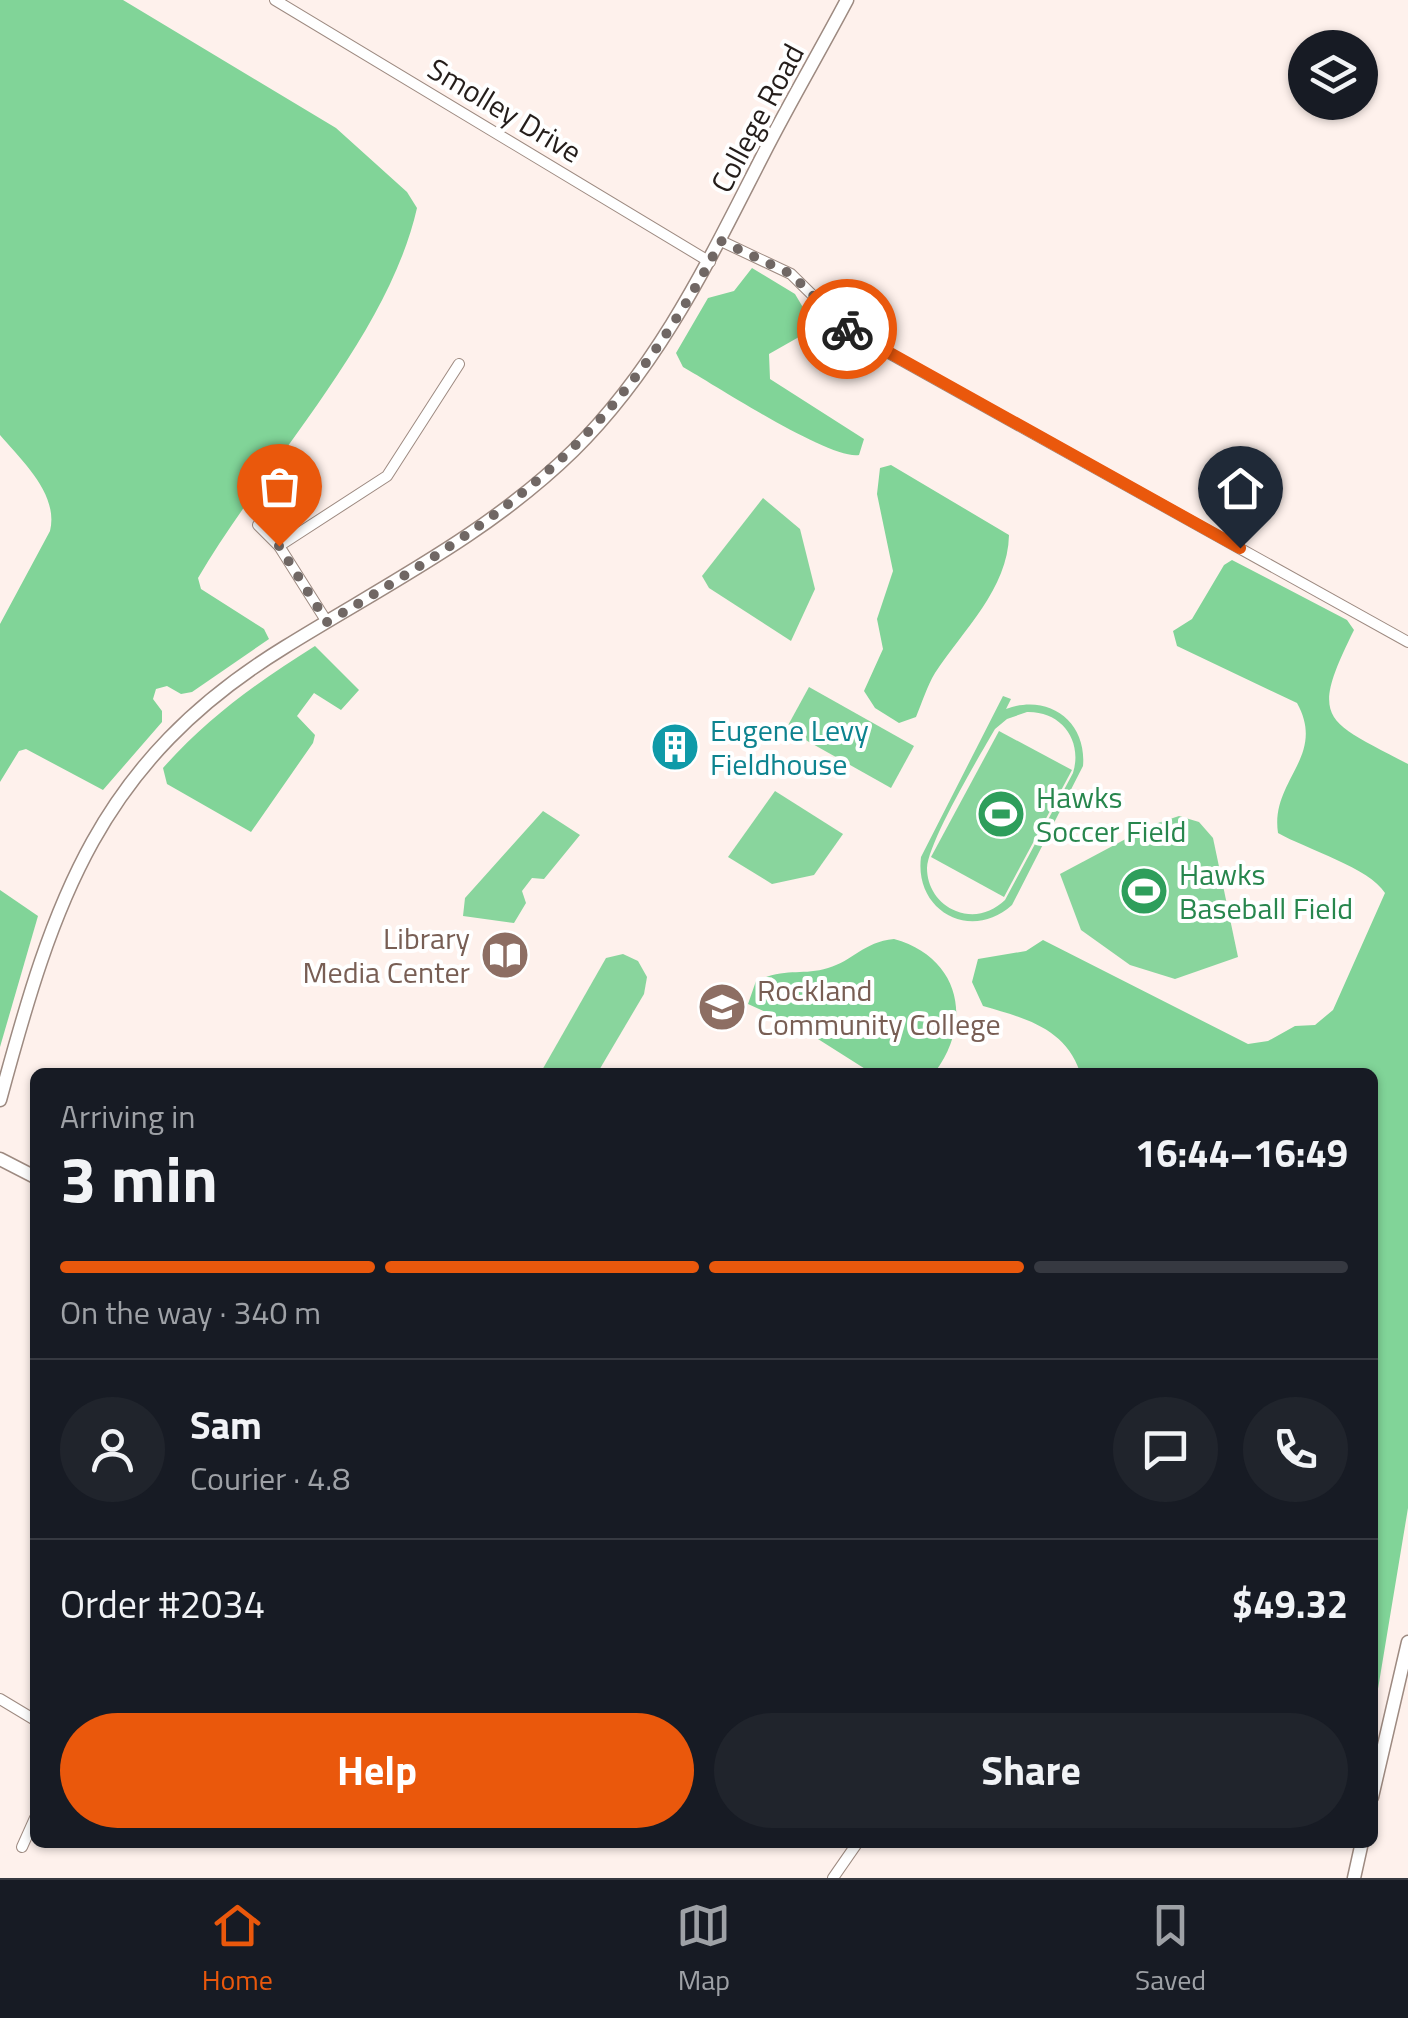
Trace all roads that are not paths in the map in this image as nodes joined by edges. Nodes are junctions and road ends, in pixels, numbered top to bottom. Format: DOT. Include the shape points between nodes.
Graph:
graph roads {
  1 [pos="275,0"];
  2 [pos="847,0"];
  3 [pos="721,241"];
  4 [pos="710,262"];
  5 [pos="458,364"];
  6 [pos="258,526"];
  7 [pos="279,546"];
  8 [pos="327,622"];
  9 [pos="1408,642"];
  10 [pos="0,1100"];
  11 [pos="0,1159"];
  12 [pos="30,1174"];
  13 [pos="1408,1642"];
  14 [pos="0,1699"];
  15 [pos="30,1717"];
  16 [pos="1378,1771"];
  17 [pos="30,1829"];
  18 [pos="22,1847"];
  19 [pos="854,1848"];
  20 [pos="1361,1848"];
  21 [pos="834,1878"];
  22 [pos="1354,1878"];
  1 -- 4 [label="street, Smolley Drive"];
  2 -- 3 [label="street, College Road"];
  3 -- 4 [label="street, College Road"];
  3 -- 9 [label="street" via="791,274 850,331"];
  4 -- 8 [label="street, College Road" via="634,382 552,471 474,533"];
  5 -- 7 [label="street" via="387,476"];
  6 -- 7 [label="street"];
  7 -- 8 [label="street"];
  8 -- 10 [label="street, College Road" via="206,704 108,815 49,930"];
  11 -- 12 [label="street"];
  13 -- 16 [label="street"];
  14 -- 15 [label="street"];
  17 -- 18 [label="street"];
  19 -- 21 [label="street"];
  20 -- 22 [label="street"];
}
